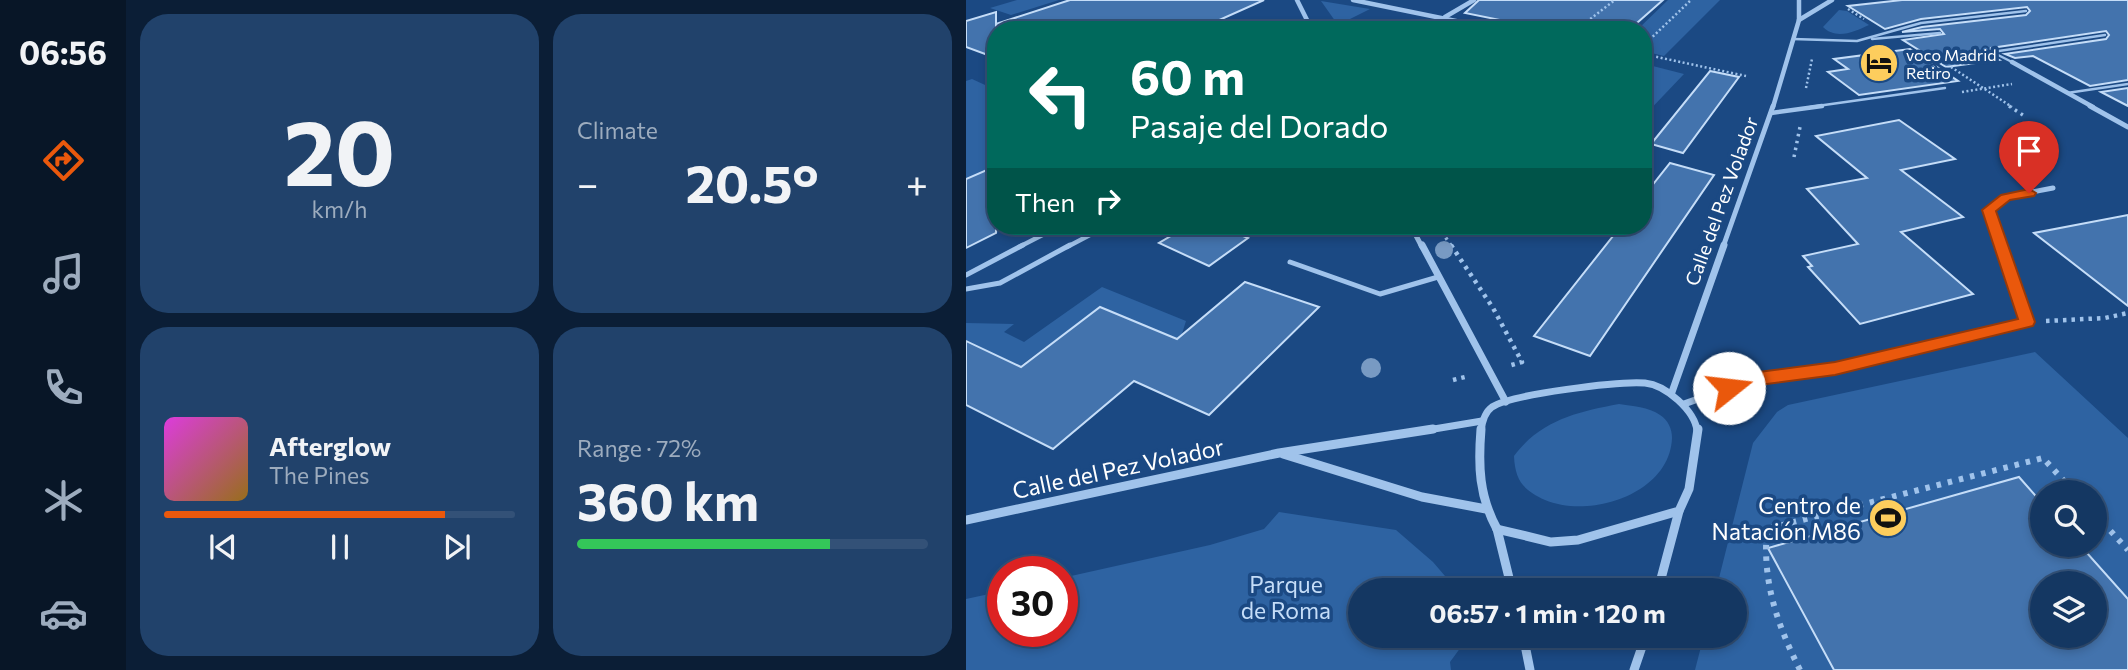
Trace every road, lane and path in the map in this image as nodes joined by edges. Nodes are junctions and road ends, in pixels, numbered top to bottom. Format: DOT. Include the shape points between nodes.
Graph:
graph roads {
  1 [pos="1297,0"];
  2 [pos="1353,0"];
  3 [pos="1474,0"];
  4 [pos="1615,0"];
  5 [pos="1691,0"];
  6 [pos="1799,0"];
  7 [pos="1832,0"];
  8 [pos="2026,11"];
  9 [pos="1444,17"];
  10 [pos="1798,20"];
  11 [pos="1308,21"];
  12 [pos="1461,21"];
  13 [pos="1588,21"];
  14 [pos="1940,33"];
  15 [pos="2105,35"];
  16 [pos="1652,37"];
  17 [pos="1793,39"];
  18 [pos="1869,39"];
  19 [pos="1652,56"];
  20 [pos="2012,62"];
  21 [pos="1951,67"];
  22 [pos="1746,76"];
  23 [pos="2128,84"];
  24 [pos="2001,86"];
  25 [pos="1945,88"];
  26 [pos="1985,88"];
  27 [pos="1974,90"];
  28 [pos="2067,93"];
  29 [pos="1772,113"];
  30 [pos="1802,116"];
  31 [pos="2026,117"];
  32 [pos="2128,127"];
  33 [pos="1794,157"];
  34 [pos="2053,188"];
  35 [pos="1043,235"];
  36 [pos="1090,235"];
  37 [pos="1416,235"];
  38 [pos="1290,262"];
  39 [pos="966,275"];
  40 [pos="1438,277"];
  41 [pos="966,289"];
  42 [pos="2128,313"];
  43 [pos="2027,322"];
  44 [pos="1672,392"];
  45 [pos="1506,402"];
  46 [pos="1684,404"];
  47 [pos="1482,421"];
  48 [pos="1279,453"];
  49 [pos="2063,480"];
  50 [pos="1486,509"];
  51 [pos="1679,511"];
  52 [pos="966,520"];
  53 [pos="2107,527"];
  54 [pos="1497,529"];
  55 [pos="2128,550"];
  56 [pos="1509,578"];
  57 [pos="1661,578"];
  58 [pos="1527,648"];
  59 [pos="1642,648"];
  60 [pos="1531,670"];
  61 [pos="1634,670"];
  62 [pos="1800,670"];
  1 -- 11 [label="street"];
  2 -- 9 [label="street"];
  3 -- 9 [label="street"];
  4 -- 13 [label="path"];
  5 -- 16 [label="path"];
  6 -- 10 [label="street, Calle del Pez Volador"];
  7 -- 10 [label="street"];
  8 -- 18 [label="lane" via="1921,23"];
  9 -- 12 [label="street"];
  10 -- 17 [label="street, Calle del Pez Volador"];
  14 -- 18 [label="lane"];
  15 -- 20 [label="lane" via="1992,52"];
  17 -- 18 [label="lane"];
  17 -- 29 [label="street, Calle del Pez Volador"];
  19 -- 22 [label="path"];
  20 -- 28 [label="street"];
  21 -- 26 [label="path"];
  23 -- 28 [label="lane"];
  24 -- 26 [label="path"];
  25 -- 29 [label="lane"];
  26 -- 27 [label="path"];
  26 -- 31 [label="path"];
  28 -- 32 [label="street"];
  29 -- 44 [label="street, Calle del Pez Volador"];
  30 -- 33 [label="path"];
  34 -- 43 [label="street" via="2006,197 1989,210"];
  35 -- 39 [label="lane"];
  36 -- 41 [label="lane" via="1000,283"];
  37 -- 40 [label="street"];
  38 -- 40 [label="lane" via="1380,294"];
  40 -- 45 [label="street"];
  42 -- 43 [label="path"];
  43 -- 46 [label="street" via="1835,368 1751,380"];
  44 -- 45 [label="street" via="1647,383 1561,389"];
  44 -- 46 [label="street"];
  45 -- 47 [label="street" via="1492,407"];
  46 -- 51 [label="street" via="1698,427 1689,489"];
  47 -- 48 [label="street, Calle del Pez Volador"];
  47 -- 50 [label="street" via="1478,472"];
  48 -- 50 [label="street, Calle del Pez Volador" via="1422,497"];
  48 -- 52 [label="street, Calle del Pez Volador"];
  49 -- 62 [label="path" via="2043,458 1767,529 1763,552 1774,618"];
  50 -- 54 [label="street"];
  51 -- 54 [label="street" via="1578,540 1551,542"];
  51 -- 57 [label="street"];
  53 -- 55 [label="path"];
  54 -- 56 [label="street"];
  58 -- 60 [label="street"];
  59 -- 61 [label="street"];
}
